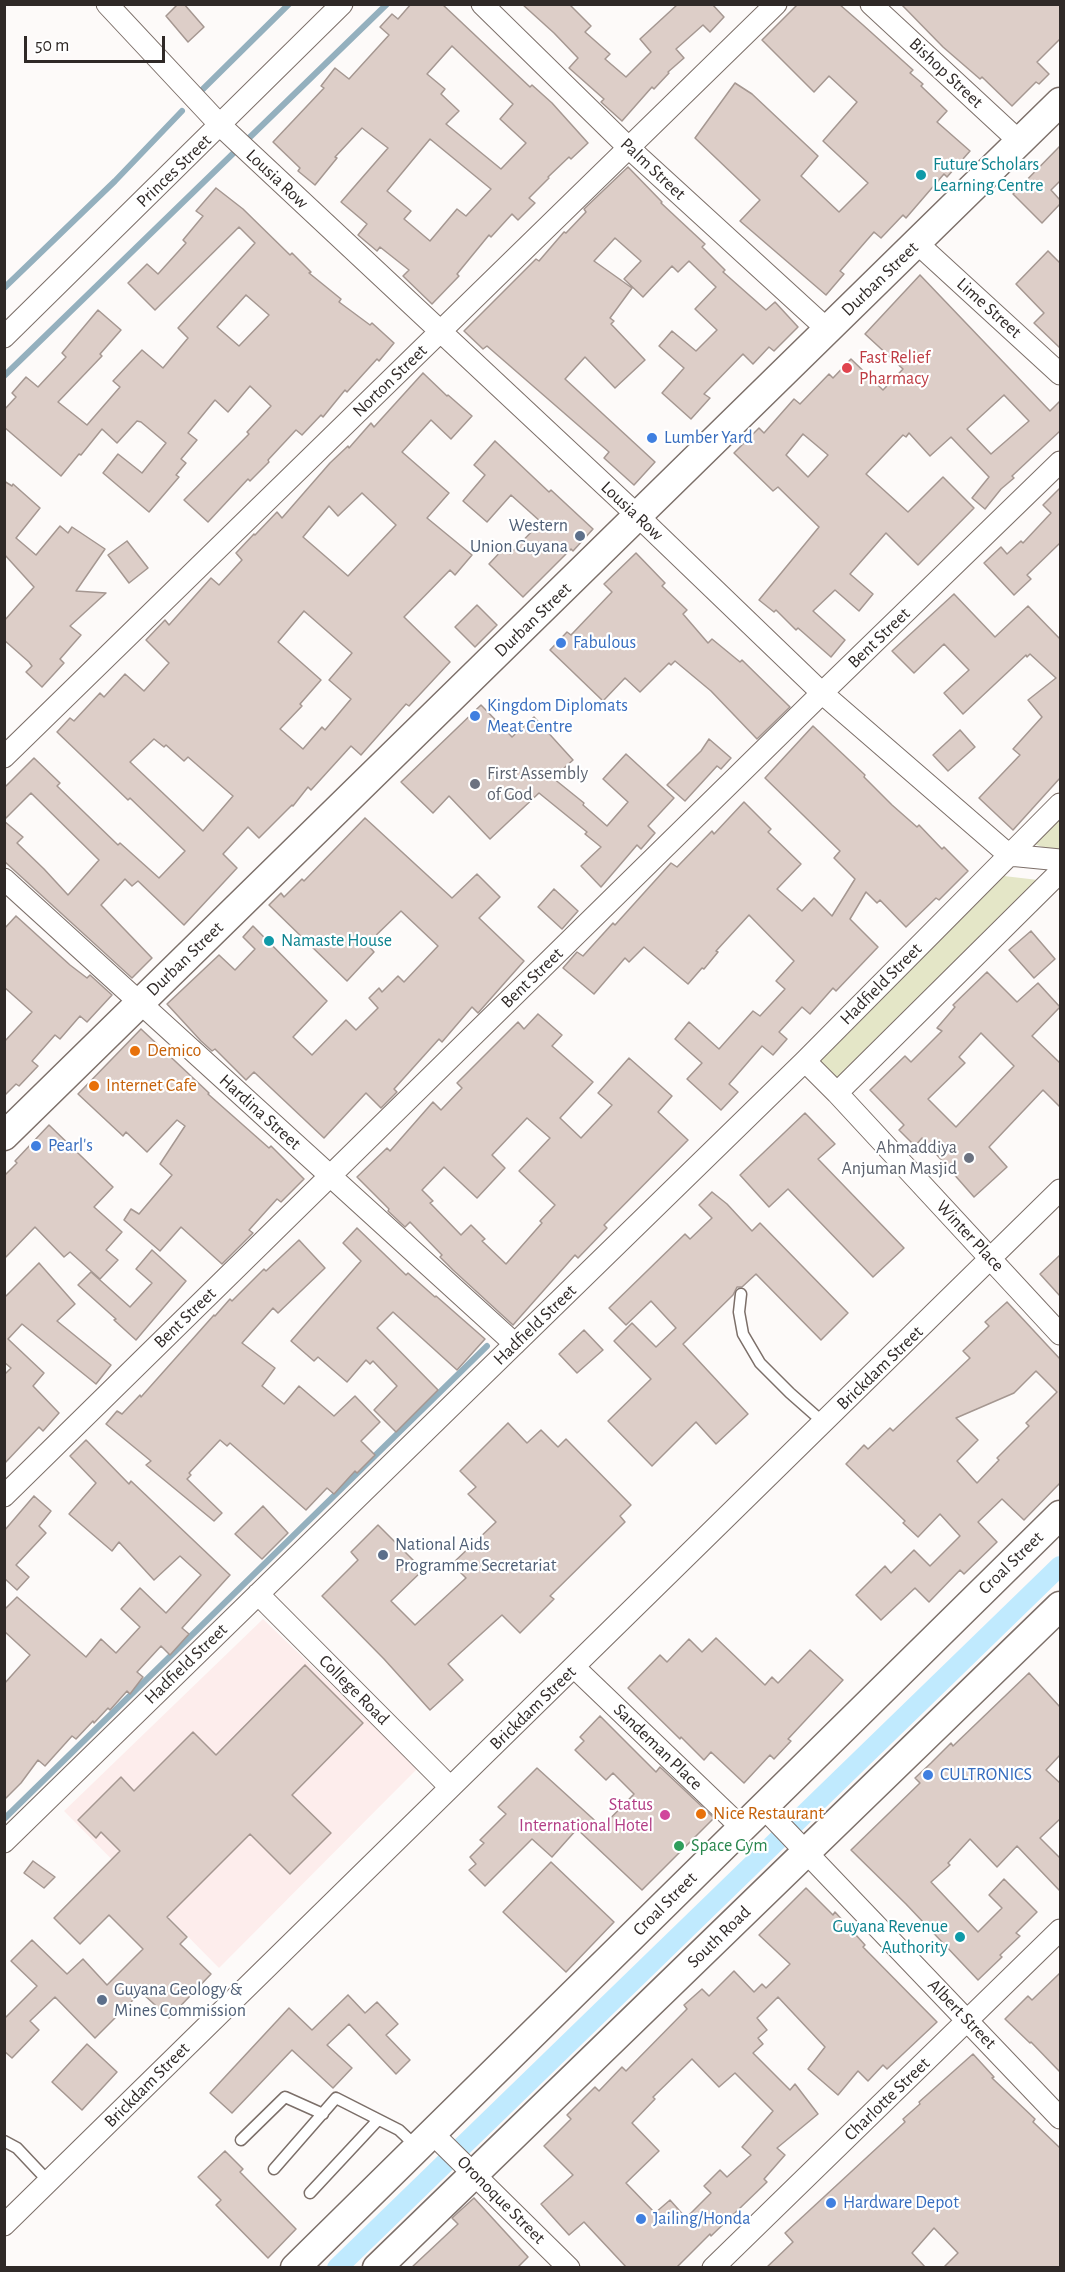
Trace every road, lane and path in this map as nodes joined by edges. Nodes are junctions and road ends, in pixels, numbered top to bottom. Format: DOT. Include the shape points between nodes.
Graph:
graph roads {
  1 [pos="107,4"];
  2 [pos="342,4"];
  3 [pos="482,4"];
  4 [pos="776,4"];
  5 [pos="871,4"];
  6 [pos="1060,102"];
  7 [pos="226,131"];
  8 [pos="1020,142"];
  9 [pos="629,148"];
  10 [pos="917,243"];
  11 [pos="828,330"];
  12 [pos="440,332"];
  13 [pos="4,337"];
  14 [pos="1060,374"];
  15 [pos="1060,462"];
  16 [pos="639,517"];
  17 [pos="822,693"];
  18 [pos="4,757"];
  19 [pos="1060,804"];
  20 [pos="1009,855"];
  21 [pos="1060,860"];
  22 [pos="1060,872"];
  23 [pos="4,879"];
  24 [pos="141,1003"];
  25 [pos="805,1061"];
  26 [pos="837,1093"];
  27 [pos="4,1136"];
  28 [pos="330,1176"];
  29 [pos="1060,1190"];
  30 [pos="991,1258"];
  31 [pos="741,1294"];
  32 [pos="1060,1334"];
  33 [pos="515,1344"];
  34 [pos="824,1423"];
  35 [pos="4,1496"];
  36 [pos="1060,1515"];
  37 [pos="258,1594"];
  38 [pos="1060,1606"];
  39 [pos="574,1667"];
  40 [pos="450,1787"];
  41 [pos="771,1815"];
  42 [pos="742,1828"];
  43 [pos="4,1842"];
  44 [pos="804,1851"];
  45 [pos="1060,1930"];
  46 [pos="969,2020"];
  47 [pos="323,2114"];
  48 [pos="1060,2118"];
  49 [pos="378,2120"];
  50 [pos="241,2140"];
  51 [pos="4,2141"];
  52 [pos="431,2141"];
  53 [pos="274,2169"];
  54 [pos="470,2169"];
  55 [pos="49,2182"];
  56 [pos="310,2193"];
  57 [pos="4,2224"];
  58 [pos="295,2268"];
  59 [pos="377,2268"];
  60 [pos="569,2268"];
  61 [pos="713,2268"];
  1 -- 7 [label="street, Lousia Row"];
  2 -- 7 [label="street, Princes Street"];
  3 -- 9 [label="street, Palm Street"];
  4 -- 9 [label="street, Norton Street"];
  5 -- 8 [label="street, Bishop Street"];
  6 -- 8 [label="street, Durban Street"];
  7 -- 12 [label="street, Lousia Row"];
  7 -- 13 [label="street, Princes Street"];
  8 -- 10 [label="street, Durban Street"];
  9 -- 11 [label="street, Palm Street"];
  9 -- 12 [label="street, Norton Street"];
  10 -- 11 [label="street, Durban Street"];
  10 -- 14 [label="street, Lime Street"];
  11 -- 16 [label="street, Durban Street"];
  12 -- 16 [label="street, Lousia Row"];
  12 -- 18 [label="street, Norton Street"];
  15 -- 17 [label="street, Bent Street"];
  16 -- 17 [label="street, Lousia Row"];
  16 -- 24 [label="street, Durban Street"];
  17 -- 20 [label="street, Lousia Row"];
  17 -- 28 [label="street, Bent Street"];
  19 -- 20 [label="street, Hadfield Street"];
  20 -- 21 [label="street"];
  20 -- 25 [label="street, Hadfield Street"];
  22 -- 26 [label="street"];
  23 -- 24 [label="street, Hardina Street"];
  24 -- 27 [label="street, Durban Street"];
  24 -- 28 [label="street, Hardina Street"];
  25 -- 26 [label="street, Winter Place"];
  25 -- 33 [label="street, Hadfield Street"];
  26 -- 30 [label="street, Winter Place"];
  28 -- 33 [label="street, Hardina Street"];
  28 -- 35 [label="street, Bent Street"];
  29 -- 30 [label="street, Brickdam Street"];
  30 -- 32 [label="street, Winter Place"];
  30 -- 34 [label="street, Brickdam Street"];
  31 -- 34 [label="lane" via="743,1334 760,1363"];
  33 -- 37 [label="street, Hadfield Street"];
  34 -- 39 [label="street, Brickdam Street"];
  36 -- 41 [label="street, Croal Street"];
  37 -- 40 [label="street, College Road"];
  37 -- 43 [label="street, Hadfield Street"];
  38 -- 44 [label="street, South Road"];
  39 -- 40 [label="street, Brickdam Street"];
  39 -- 42 [label="street, Sandeman Place"];
  40 -- 55 [label="street, Brickdam Street"];
  41 -- 42 [label="street, Croal Street"];
  41 -- 44 [label="street, Albert Street"];
  42 -- 52 [label="street, Croal Street"];
  44 -- 46 [label="street, Albert Street"];
  44 -- 54 [label="street, South Road"];
  45 -- 46 [label="street, Charlotte Street"];
  46 -- 48 [label="street, Albert Street"];
  46 -- 61 [label="street, Charlotte Street"];
  47 -- 49 [label="lane" via="336,2098"];
  47 -- 50 [label="lane" via="285,2097"];
  47 -- 53 [label="lane"];
  49 -- 52 [label="lane"];
  49 -- 56 [label="lane"];
  51 -- 55 [label="lane" via="17,2148"];
  52 -- 54 [label="street, Oronoque Street"];
  52 -- 58 [label="street, Croal Street"];
  54 -- 59 [label="street, South Road"];
  54 -- 60 [label="street, Oronoque Street"];
  55 -- 57 [label="street, Brickdam Street"];
}
